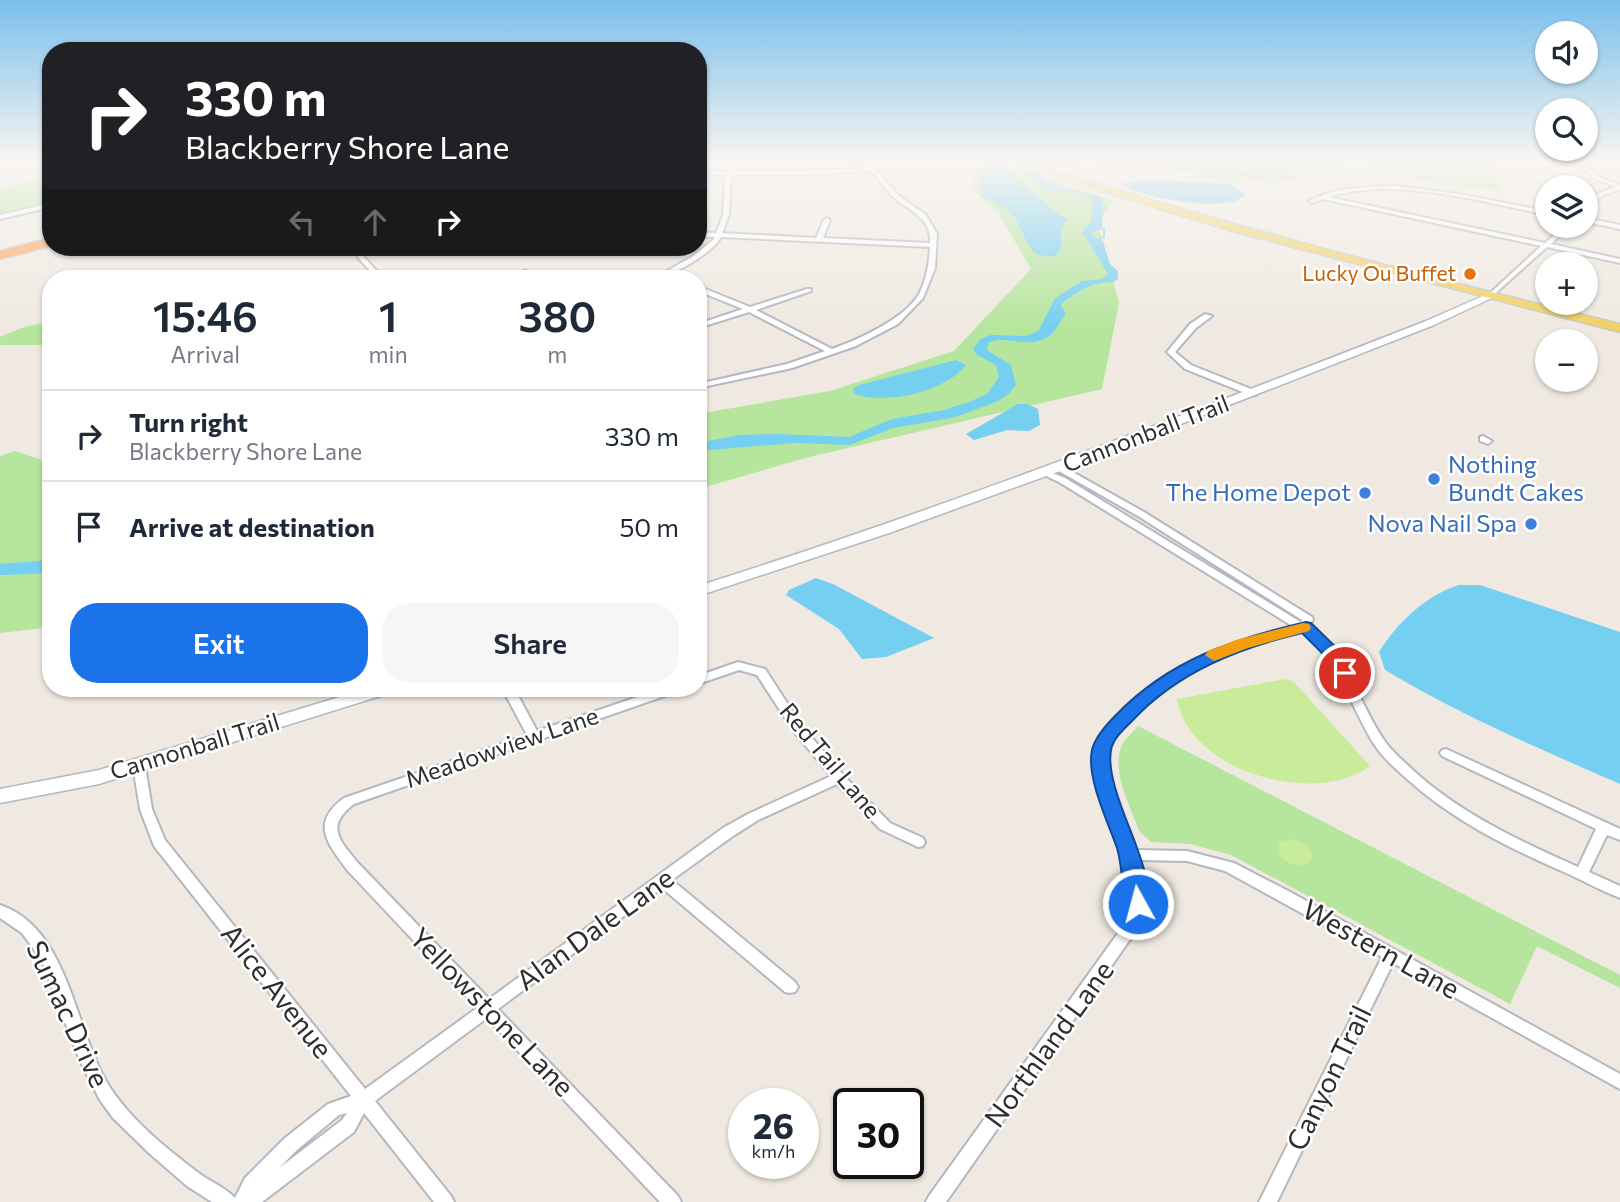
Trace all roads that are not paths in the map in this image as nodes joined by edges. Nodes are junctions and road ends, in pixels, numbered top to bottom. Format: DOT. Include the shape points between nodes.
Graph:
graph roads {
  1 [pos="726,216"];
  2 [pos="922,216"];
  3 [pos="1192,216"];
  4 [pos="1411,216"];
  5 [pos="827,220"];
  6 [pos="1598,222"];
  7 [pos="1620,227"];
  8 [pos="707,234"];
  9 [pos="719,235"];
  10 [pos="1554,238"];
  11 [pos="819,239"];
  12 [pos="42,244"];
  13 [pos="934,245"];
  14 [pos="1547,245"];
  15 [pos="707,249"];
  16 [pos="0,255"];
  17 [pos="360,256"];
  18 [pos="695,256"];
  19 [pos="1620,261"];
  20 [pos="372,270"];
  21 [pos="672,270"];
  22 [pos="809,290"];
  23 [pos="707,292"];
  24 [pos="1489,297"];
  25 [pos="750,310"];
  26 [pos="1208,316"];
  27 [pos="707,323"];
  28 [pos="1620,328"];
  29 [pos="832,352"];
  30 [pos="707,384"];
  31 [pos="1253,393"];
  32 [pos="1053,470"];
  33 [pos="1143,513"];
  34 [pos="1127,520"];
  35 [pos="707,588"];
  36 [pos="1306,627"];
  37 [pos="707,677"];
  38 [pos="358,697"];
  39 [pos="514,697"];
  40 [pos="649,697"];
  41 [pos="534,737"];
  42 [pos="1446,753"];
  43 [pos="139,766"];
  44 [pos="839,778"];
  45 [pos="0,796"];
  46 [pos="333,814"];
  47 [pos="1604,827"];
  48 [pos="1620,835"];
  49 [pos="918,842"];
  50 [pos="1130,855"];
  51 [pos="1581,874"];
  52 [pos="662,880"];
  53 [pos="1620,892"];
  54 [pos="0,911"];
  55 [pos="1390,955"];
  56 [pos="790,987"];
  57 [pos="489,1008"];
  58 [pos="1620,1082"];
  59 [pos="363,1100"];
  60 [pos="228,1202"];
  61 [pos="242,1202"];
  62 [pos="248,1202"];
  63 [pos="444,1202"];
  64 [pos="672,1202"];
  65 [pos="935,1202"];
  66 [pos="1268,1202"];
  1 -- 9 [label="street"];
  2 -- 13 [label="street" via="934,234"];
  3 -- 24 [label="main road"];
  4 -- 14 [label="street"];
  5 -- 11 [label="street"];
  6 -- 7 [label="street"];
  8 -- 9 [label="street"];
  9 -- 11 [label="street"];
  9 -- 15 [label="street"];
  10 -- 14 [label="street, Cannonball Trail"];
  11 -- 13 [label="street"];
  12 -- 16 [label="highway"];
  13 -- 29 [label="street" via="927,288 914,306 882,330"];
  14 -- 19 [label="street"];
  14 -- 24 [label="street, Cannonball Trail"];
  17 -- 20 [label="street"];
  18 -- 21 [label="street"];
  22 -- 25 [label="street"];
  23 -- 25 [label="street"];
  24 -- 28 [label="main road"];
  24 -- 31 [label="main road, Cannonball Trail"];
  25 -- 27 [label="street"];
  25 -- 29 [label="street"];
  26 -- 31 [label="street" via="1171,352 1188,367"];
  29 -- 30 [label="street"];
  31 -- 32 [label="main road, Cannonball Trail"];
  32 -- 33 [label="street"];
  32 -- 34 [label="street"];
  32 -- 35 [label="main road, Cannonball Trail"];
  33 -- 34 [label="street"];
  33 -- 36 [label="street" via="1308,619"];
  34 -- 36 [label="street"];
  36 -- 50 [label="street, Northland Lane" via="1242,644 1172,676 1110,732 1101,750 1102,776"];
  36 -- 51 [label="street" via="1336,657 1382,746 1405,770 1434,796 1475,821"];
  37 -- 44 [label="street, Red Tail Lane" via="738,666 764,676 798,729"];
  38 -- 43 [label="main road, Cannonball Trail"];
  39 -- 41 [label="street"];
  40 -- 41 [label="street, Meadowview Lane"];
  41 -- 46 [label="street, Meadowview Lane" via="349,801"];
  42 -- 47 [label="street"];
  43 -- 45 [label="main road, Cannonball Trail"];
  43 -- 59 [label="street, Alice Avenue" via="146,809 159,842"];
  44 -- 49 [label="street, Red Tail Lane" via="885,826"];
  44 -- 52 [label="street, Alan Dale Lane" via="753,817"];
  46 -- 57 [label="street, Yellowstone Lane" via="329,830 353,867"];
  47 -- 48 [label="street"];
  47 -- 51 [label="street"];
  50 -- 55 [label="street, Western Lane" via="1187,856 1229,867"];
  50 -- 65 [label="street, Northland Lane" via="1138,890 1133,924"];
  51 -- 53 [label="street"];
  52 -- 56 [label="street"];
  52 -- 57 [label="street, Alan Dale Lane"];
  54 -- 60 [label="street, Sumac Drive" via="25,926 43,948 92,1072 111,1102 194,1180"];
  55 -- 58 [label="street, Western Lane"];
  55 -- 66 [label="street, Canyon Trail"];
  57 -- 59 [label="street, Alan Dale Lane"];
  57 -- 64 [label="street, Yellowstone Lane"];
  59 -- 61 [label="street, Alan Dale Lane" via="334,1109 291,1144 251,1184"];
  59 -- 62 [label="street, Alan Dale Lane" via="348,1126"];
  59 -- 63 [label="street, Alice Avenue"];
}
